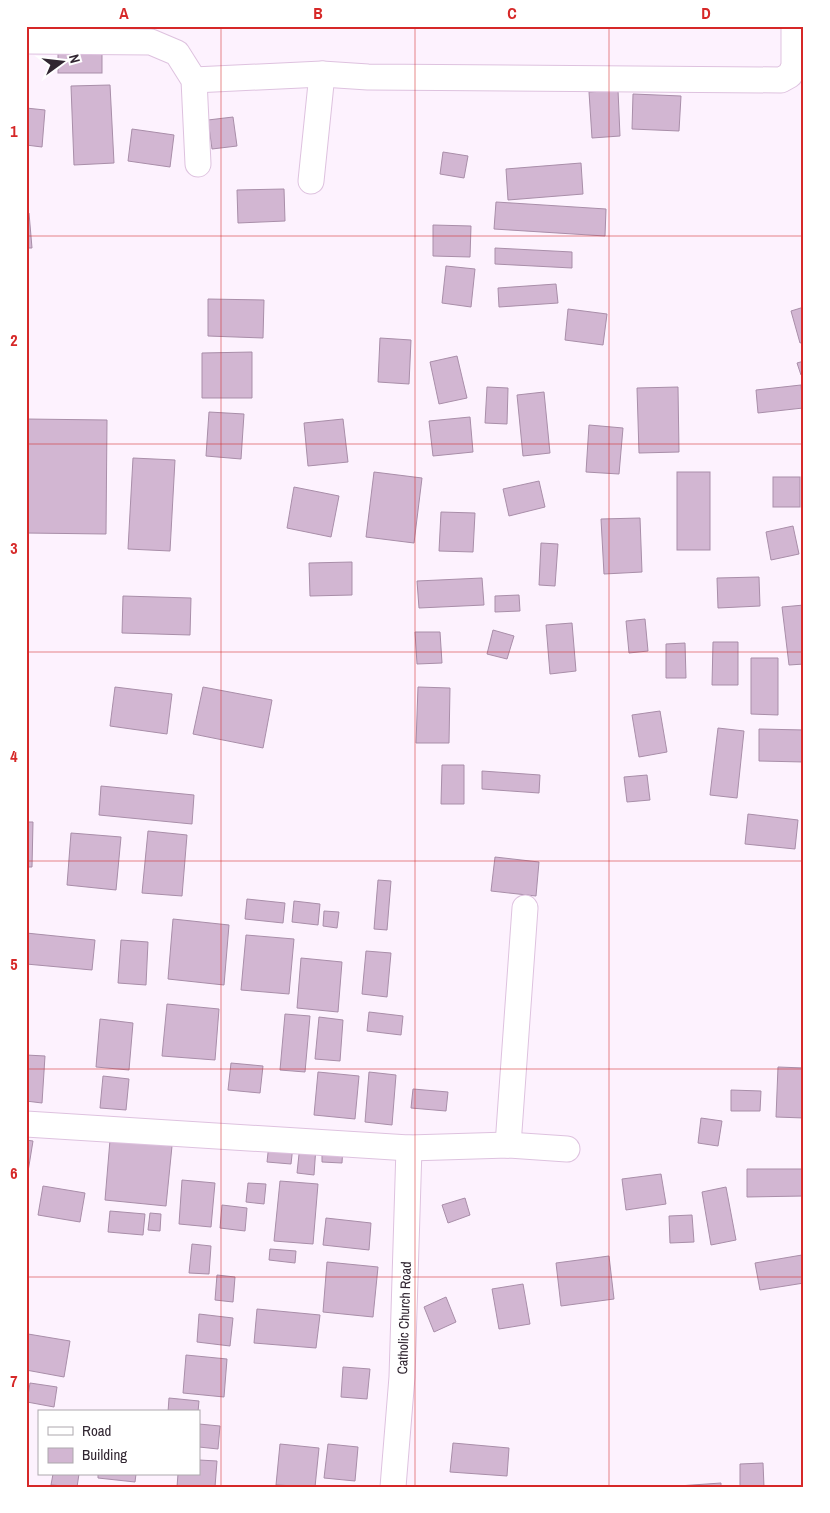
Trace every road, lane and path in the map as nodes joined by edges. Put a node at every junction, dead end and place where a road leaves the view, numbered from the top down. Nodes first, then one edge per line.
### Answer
1 (794, 26) edge
2 (26, 41) edge
3 (799, 54) edge
4 (322, 74) junction
5 (194, 80) junction
6 (198, 164) dead end
7 (311, 181) dead end
8 (525, 908) dead end
9 (26, 1124) edge
10 (508, 1145) junction
11 (410, 1148) junction
12 (567, 1149) dead end
13 (393, 1487) edge

1 - 3 street
2 - 5 street
3 - 4 street
4 - 5 street
4 - 7 street
5 - 6 street
8 - 10 street
9 - 11 street
10 - 11 street
10 - 12 street
11 - 13 street, Catholic Church Road

